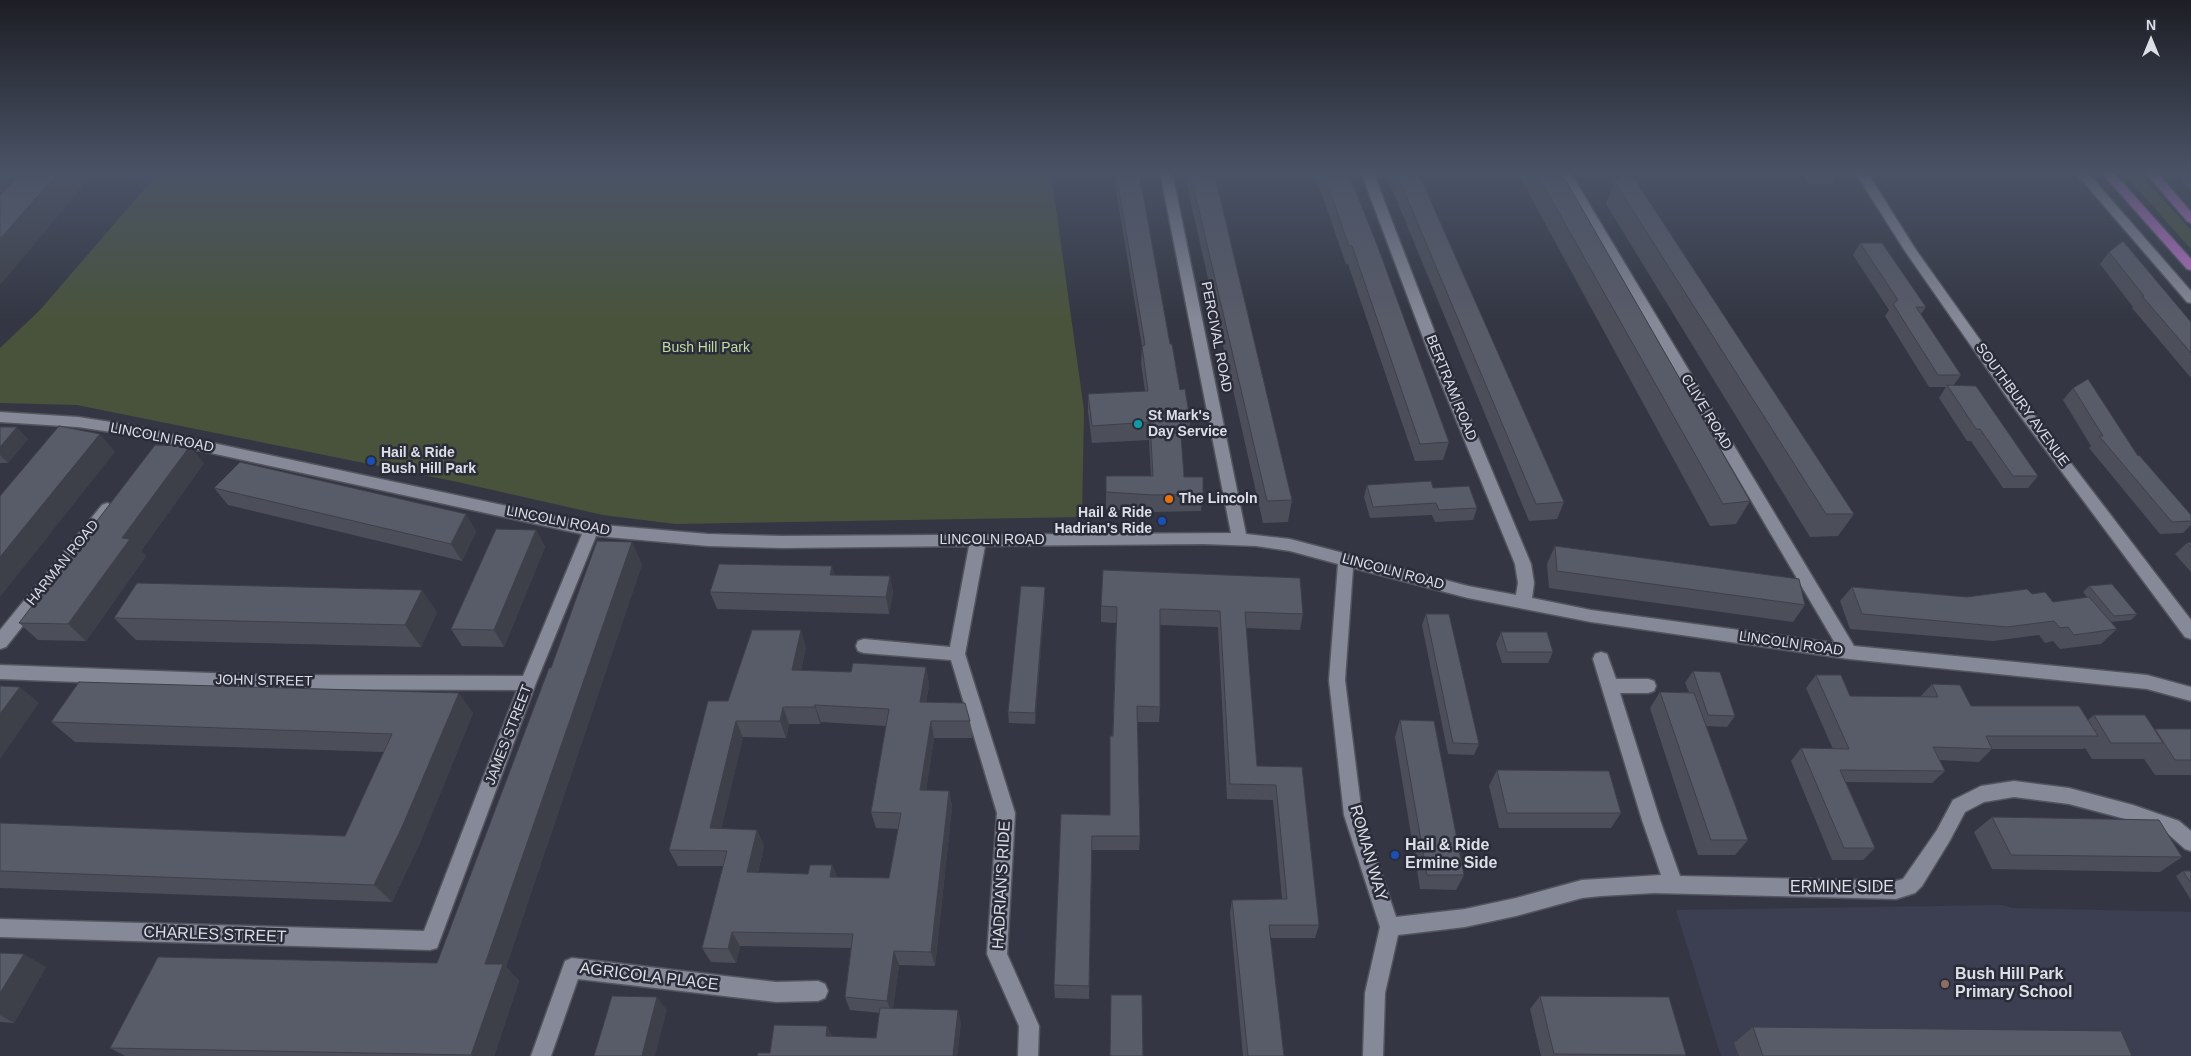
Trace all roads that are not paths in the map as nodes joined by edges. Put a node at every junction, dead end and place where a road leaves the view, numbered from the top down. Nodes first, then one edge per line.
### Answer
1 (1176, 221) edge
2 (1386, 221) edge
3 (1593, 221) edge
4 (1892, 221) edge
5 (2124, 221) edge
6 (2151, 221) edge
7 (2191, 266) edge
8 (2191, 299) edge
9 (0, 417) edge
10 (163, 438) junction
11 (151, 453) edge
12 (115, 498) edge
13 (591, 530) junction
14 (1239, 538) junction
15 (978, 541) junction
16 (1346, 559) junction
17 (1523, 604) junction
18 (2191, 632) edge
19 (0, 642) edge
20 (864, 646) dead end
21 (1849, 652) junction
22 (957, 654) junction
23 (1600, 659) dead end
24 (0, 672) edge
25 (528, 683) junction
26 (1609, 686) junction
27 (1648, 686) dead end
28 (2191, 694) edge
29 (2191, 842) edge
30 (1674, 885) junction
31 (1390, 927) junction
32 (0, 928) edge
33 (430, 942) joint
34 (818, 992) dead end
35 (542, 1056) edge
36 (1028, 1056) edge
37 (1373, 1056) edge

1 - 14 street, PERCIVAL ROAD
2 - 17 street, BERTRAM ROAD
3 - 21 street, CLIVE ROAD
4 - 18 street, SOUTHBURY AVENUE
5 - 8 street
6 - 7 highway
9 - 10 street, LINCOLN ROAD
10 - 11 street
10 - 13 street, LINCOLN ROAD
12 - 19 street, HARMAN ROAD
13 - 15 street, LINCOLN ROAD
13 - 25 street, JAMES STREET
14 - 15 street, LINCOLN ROAD
14 - 16 street, LINCOLN ROAD
15 - 22 street, HADRIAN'S RIDE
16 - 17 street, LINCOLN ROAD
16 - 31 street, ROMAN WAY
17 - 21 street, LINCOLN ROAD
20 - 22 street
21 - 28 street, LINCOLN ROAD
22 - 36 street, HADRIAN'S RIDE
23 - 26 street
24 - 25 street, JOHN STREET
25 - 33 street, JAMES STREET
26 - 27 street
26 - 30 street
29 - 30 street, ERMINE SIDE
30 - 31 street, ERMINE SIDE
31 - 37 street
32 - 33 street, CHARLES STREET
34 - 35 street, AGRICOLA PLACE

